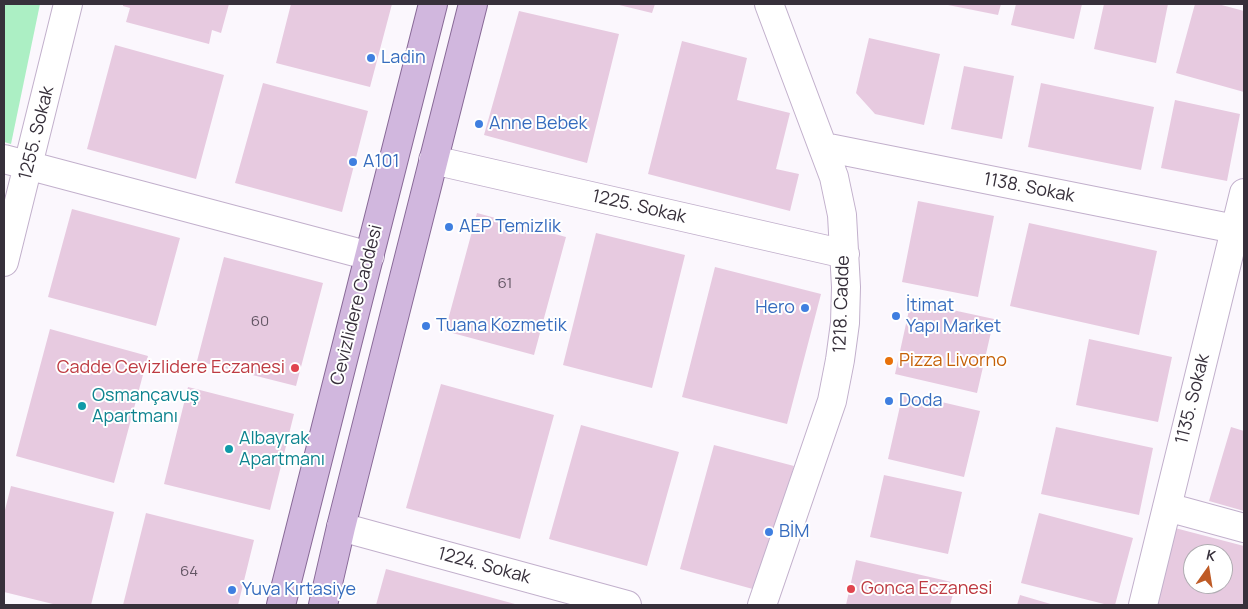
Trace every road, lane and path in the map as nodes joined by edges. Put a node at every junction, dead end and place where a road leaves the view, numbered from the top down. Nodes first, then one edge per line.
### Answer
1 (68, 4) edge
2 (433, 4) edge
3 (473, 4) edge
4 (769, 4) edge
5 (824, 147) junction
6 (433, 160) junction
7 (16, 162) edge
8 (1244, 192) edge
9 (1235, 229) junction
10 (845, 254) junction
11 (370, 256) junction
12 (4, 262) edge
13 (1166, 507) junction
14 (341, 527) junction
15 (1244, 528) edge
16 (280, 605) edge
17 (323, 605) edge
18 (627, 605) edge
19 (762, 605) edge
20 (1143, 605) edge

1 - 7 street, 1255. Sokak
2 - 11 main road, Cevizlidere Caddesi
3 - 6 main road
4 - 5 street, 1218. Cadde
5 - 9 street, 1138. Sokak
5 - 10 street, 1218. Cadde
6 - 10 street, 1225. Sokak
6 - 14 main road
7 - 11 street
7 - 12 street, 1255. Sokak
8 - 9 street, 1135. Sokak
9 - 13 street, 1135. Sokak
10 - 19 street, 1218. Cadde
11 - 16 main road, Cevizlidere Caddesi
13 - 15 street
13 - 20 street, 1135. Sokak
14 - 17 main road
14 - 18 street, 1224. Sokak

